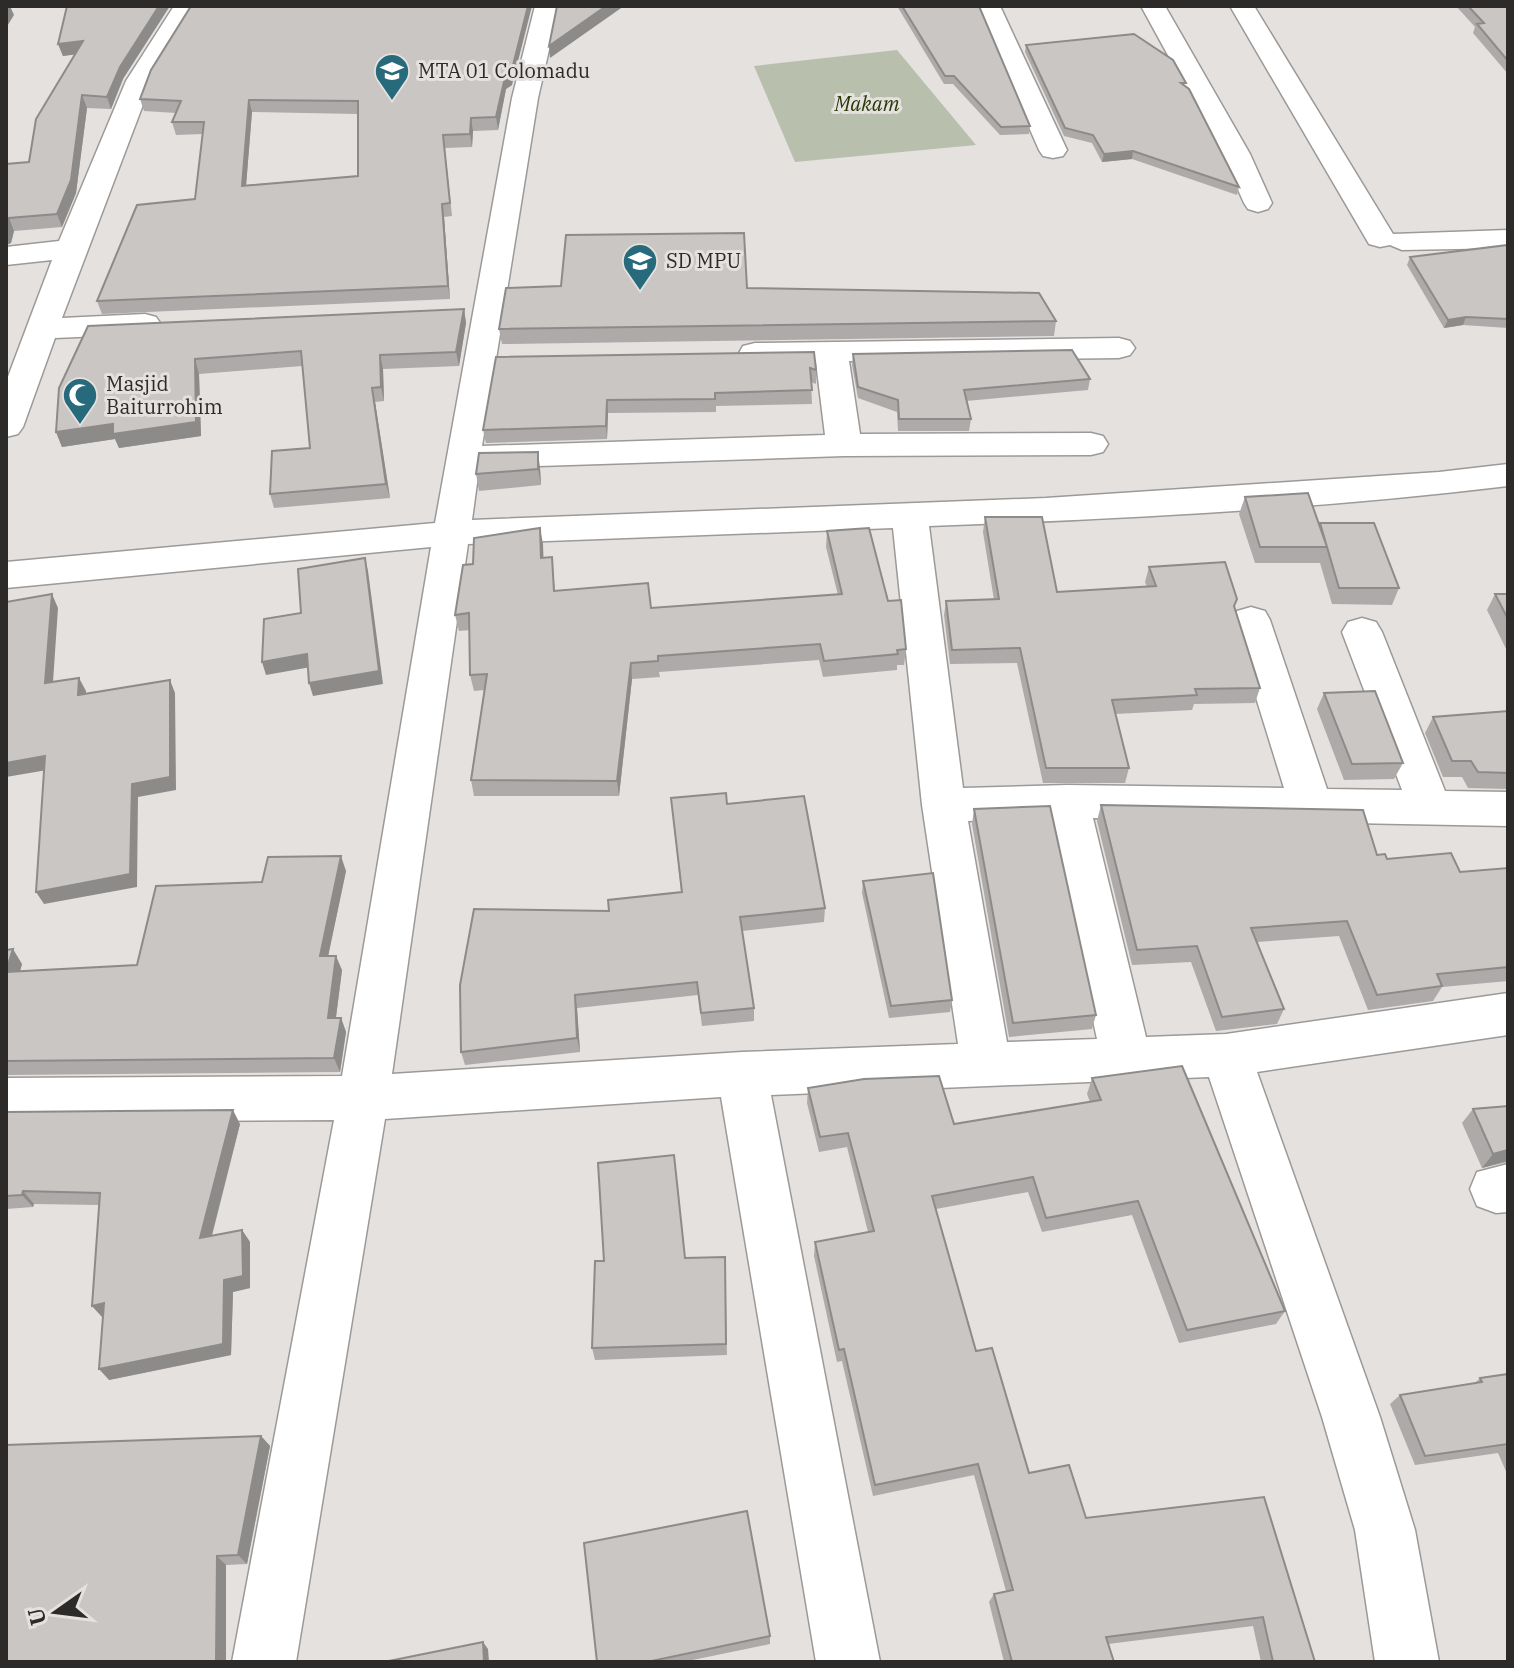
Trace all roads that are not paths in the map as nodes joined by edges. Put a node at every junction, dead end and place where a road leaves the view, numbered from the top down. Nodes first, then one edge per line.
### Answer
1 (186, 6) edge
2 (547, 6) edge
3 (988, 6) edge
4 (1153, 6) edge
5 (1242, 6) edge
6 (1053, 150) dead end
7 (1258, 203) dead end
8 (1508, 239) edge
9 (71, 249) junction
10 (6, 256) edge
11 (179, 323) edge
12 (40, 329) junction
13 (1119, 348) dead end
14 (831, 352) junction
15 (719, 353) edge
16 (6, 427) edge
17 (1091, 444) dead end
18 (844, 445) junction
19 (463, 457) junction
20 (1508, 475) edge
21 (910, 517) junction
22 (453, 533) junction
23 (6, 575) edge
24 (1251, 620) dead end
25 (1362, 632) dead end
26 (1067, 801) junction
27 (944, 805) junction
28 (1311, 806) junction
29 (1430, 807) junction
30 (1508, 809) edge
31 (1508, 1014) edge
32 (1226, 1055) junction
33 (1126, 1058) junction
34 (986, 1065) junction
35 (742, 1074) junction
36 (363, 1098) junction
37 (6, 1100) edge
38 (264, 1662) edge
39 (848, 1662) edge
40 (1407, 1662) edge

1 - 9 street
2 - 19 street
3 - 6 street
4 - 7 street
5 - 8 street
9 - 10 street
9 - 12 street
11 - 12 street
12 - 16 street
13 - 14 street
14 - 15 street
14 - 18 street
17 - 18 street
18 - 19 street
19 - 22 street
20 - 21 street
21 - 22 street
21 - 27 street
22 - 23 street
22 - 36 street
24 - 28 street
25 - 29 street
26 - 27 street
26 - 28 street
26 - 33 street
27 - 34 street
28 - 29 street
29 - 30 street
31 - 32 street
32 - 33 street
32 - 40 street
33 - 34 street
34 - 35 street
35 - 36 street
35 - 39 street
36 - 37 street
36 - 38 street

